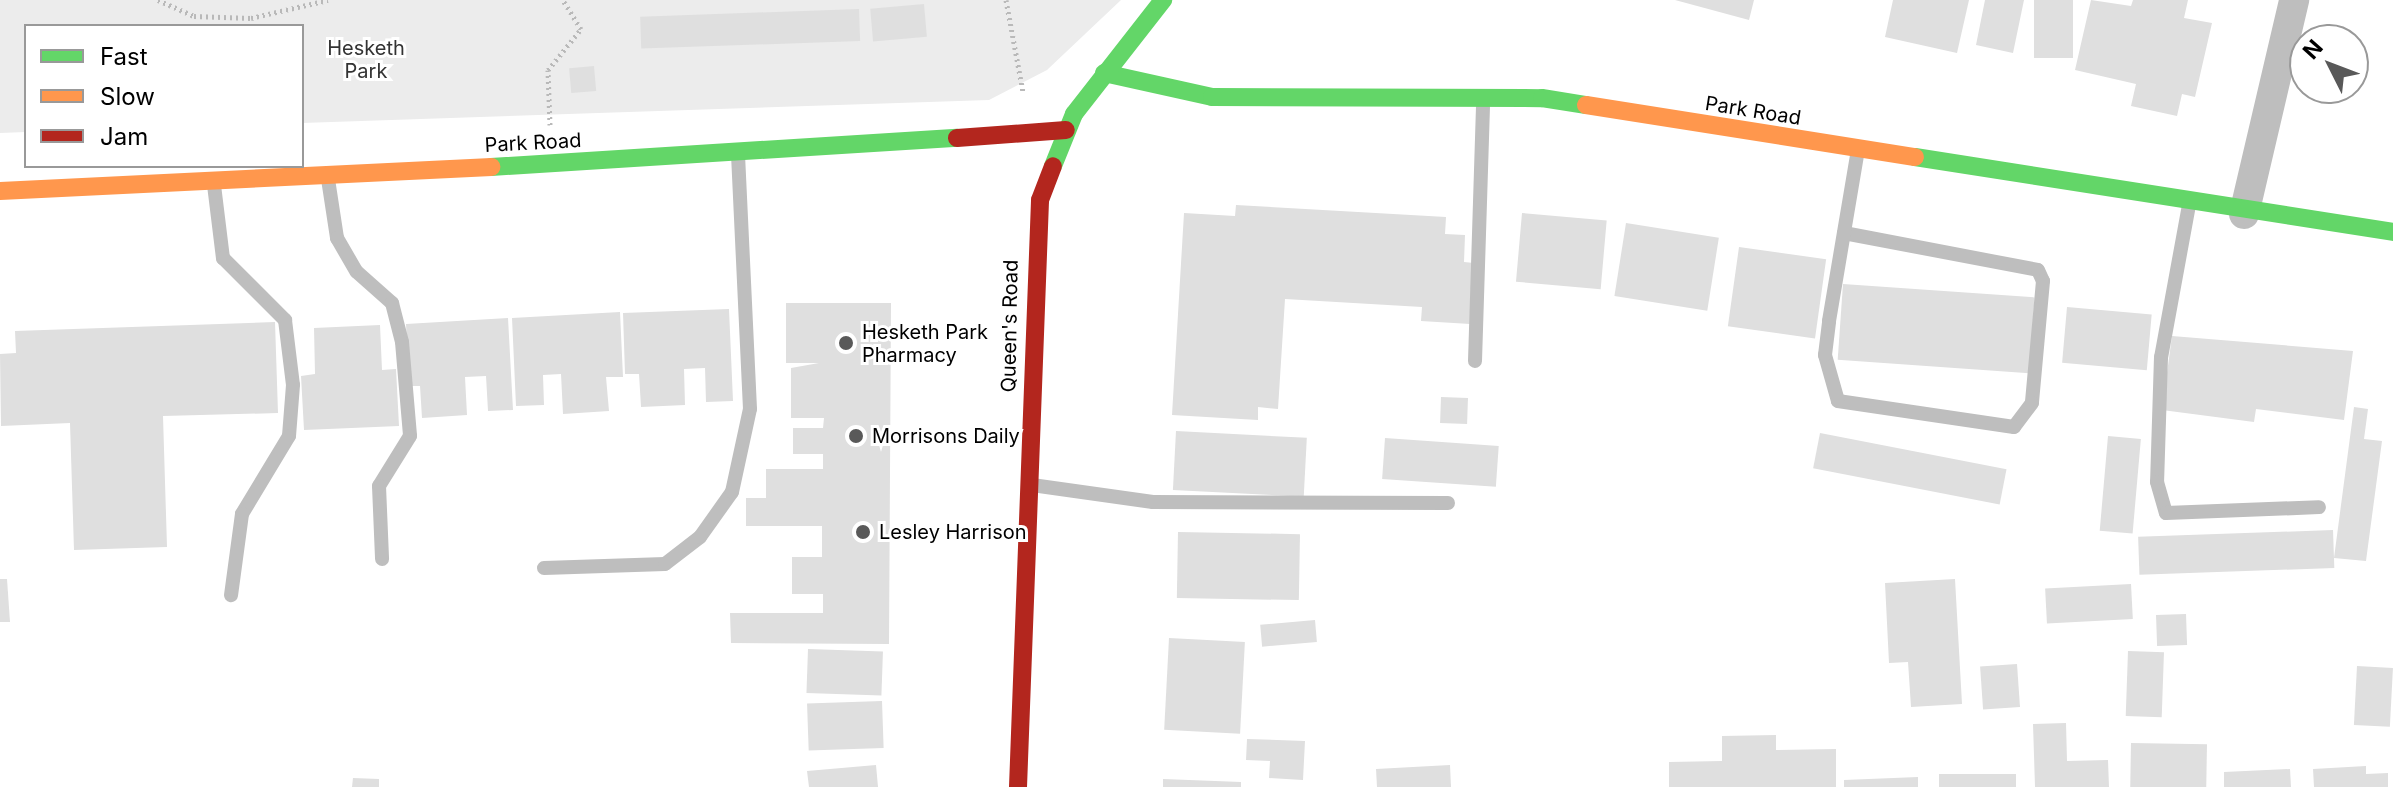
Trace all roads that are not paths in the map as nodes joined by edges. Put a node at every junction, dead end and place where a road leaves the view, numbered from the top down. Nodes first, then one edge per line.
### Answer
1 (1163, 0) edge
2 (2294, 0) edge
3 (1104, 73) junction
4 (1484, 98) junction
5 (1066, 130) junction
6 (1858, 150) junction
7 (737, 155) junction
8 (328, 174) junction
9 (214, 180) junction
10 (0, 191) edge
11 (2189, 204) junction
12 (2244, 214) junction
13 (2393, 232) edge
14 (1844, 233) junction
15 (1475, 361) dead end
16 (1028, 485) junction
17 (1448, 503) dead end
18 (2319, 507) dead end
19 (382, 559) dead end
20 (544, 568) dead end
21 (231, 595) dead end
22 (1018, 787) edge

1 - 3 street, Queen's Road
2 - 12 street
3 - 4 street, Park Road
3 - 5 street, Queen's Road
4 - 6 street, Park Road
4 - 15 lane
5 - 7 street, Park Road
5 - 16 street, Queen's Road
6 - 11 street, Park Road
6 - 14 lane
7 - 8 street, Park Road
7 - 20 lane
8 - 9 street, Park Road
8 - 19 lane
9 - 10 street, Park Road
9 - 21 lane
11 - 12 street, Park Road
11 - 18 lane
12 - 13 street, Park Road
14 - 14 lane
16 - 17 lane
16 - 22 street, Queen's Road

